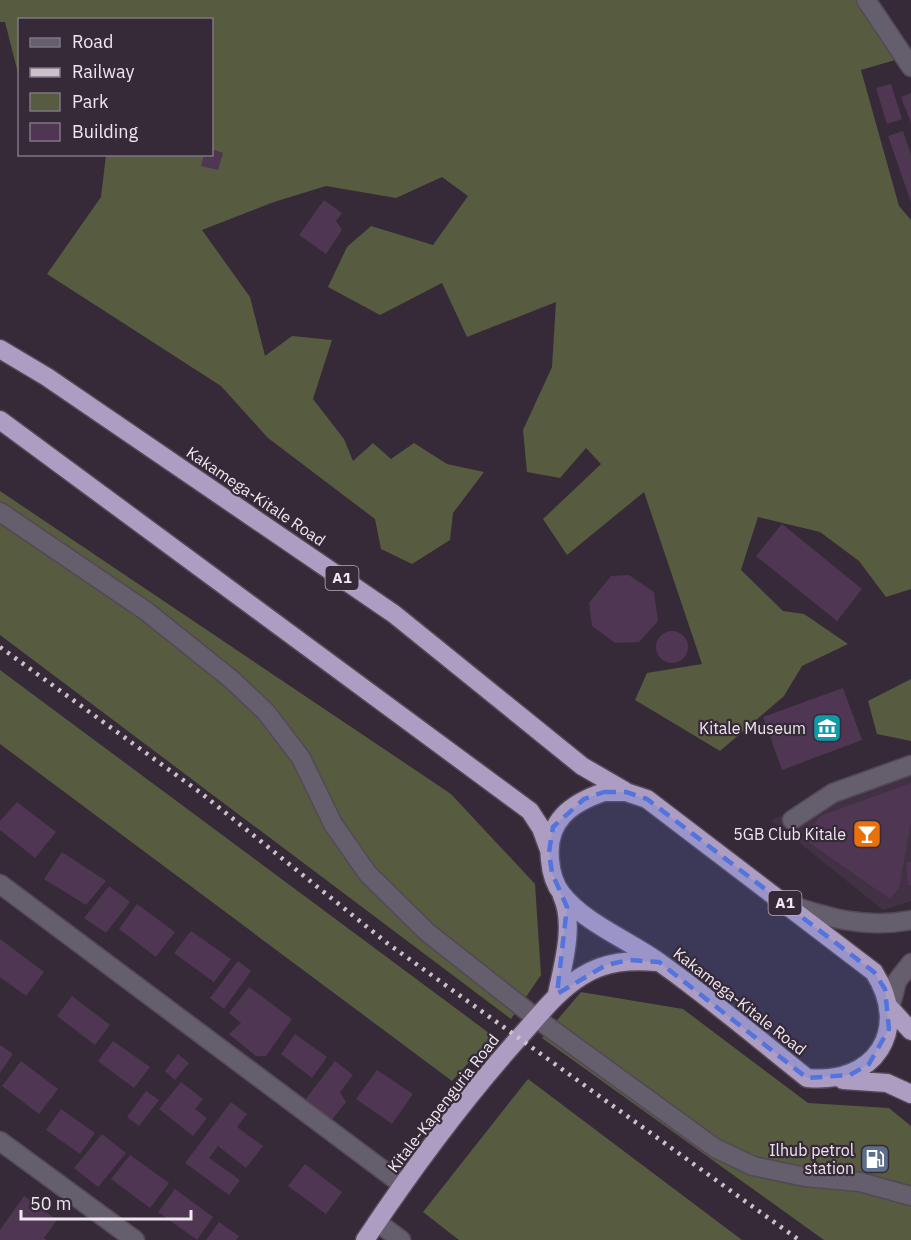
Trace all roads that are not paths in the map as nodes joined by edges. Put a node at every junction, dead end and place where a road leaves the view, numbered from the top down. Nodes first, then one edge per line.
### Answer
1 (866, 0) edge
2 (911, 66) edge
3 (0, 349) edge
4 (0, 420) edge
5 (0, 512) edge
6 (911, 765) edge
7 (626, 792) junction
8 (792, 820) dead end
9 (549, 852) junction
10 (0, 884) edge
11 (561, 893) junction
12 (785, 903) junction
13 (911, 920) edge
14 (659, 962) junction
15 (911, 963) edge
16 (557, 994) junction
17 (890, 1008) junction
18 (536, 1018) junction
19 (911, 1031) edge
20 (829, 1080) junction
21 (911, 1094) edge
22 (0, 1141) edge
23 (403, 1185) junction
24 (911, 1196) edge
25 (376, 1222) junction
26 (135, 1240) edge
27 (364, 1240) edge
28 (401, 1240) edge

1 - 2 street
3 - 7 highway, Kakamega-Kitale Road / A1
4 - 9 highway, Kakamega-Kitale Road / A1
5 - 18 street
6 - 8 street
7 - 9 highway, Kakamega-Kitale Road / A1
7 - 12 highway, Kakamega-Kitale Road / A1
9 - 11 highway, Kakamega-Kitale Road / A1
10 - 23 street
11 - 14 highway, Kakamega-Kitale Road / A1
11 - 16 highway, A1
12 - 13 street
12 - 17 highway, Kakamega-Kitale Road / A1
14 - 16 highway, Kitale-Kapenguria Road
14 - 20 highway, Kakamega-Kitale Road / A1
15 - 17 street
16 - 18 highway, Kitale-Kapenguria Road
17 - 19 highway
17 - 20 highway, Kakamega-Kitale Road / A1
18 - 23 highway, Kitale-Kapenguria Road
18 - 24 street
20 - 21 highway
22 - 26 street
23 - 25 highway, Kitale-Kapenguria Road
25 - 27 highway, Kitale-Kapenguria Road
25 - 28 street

